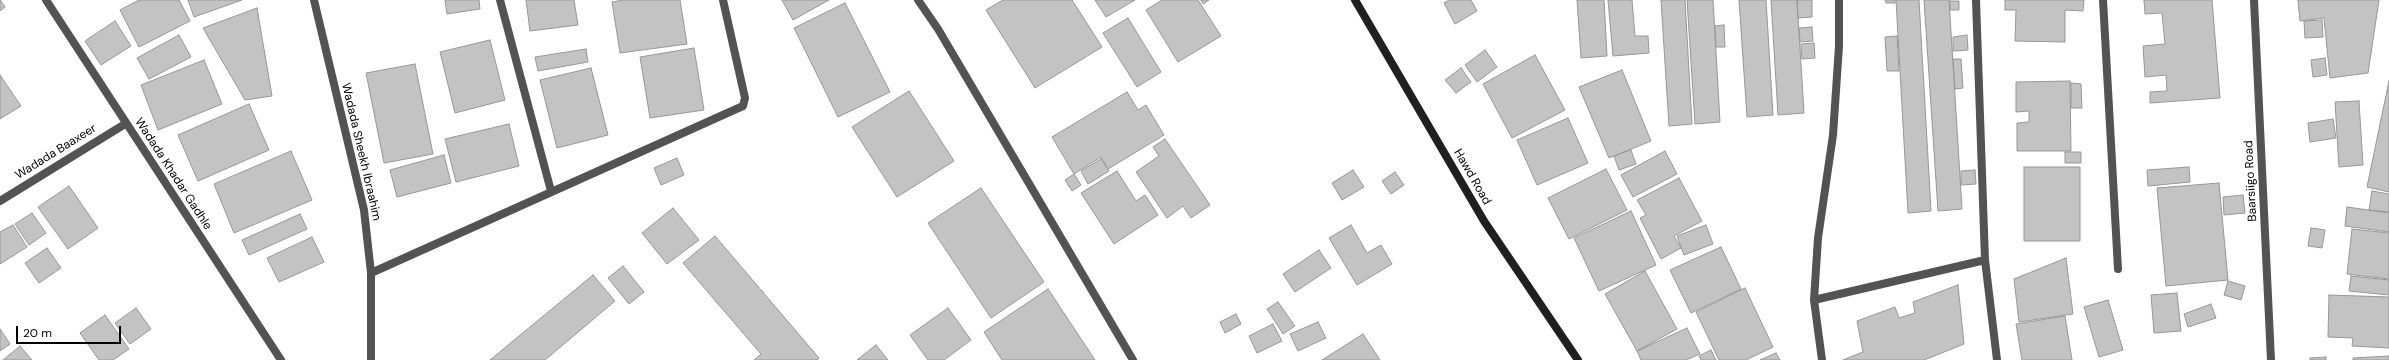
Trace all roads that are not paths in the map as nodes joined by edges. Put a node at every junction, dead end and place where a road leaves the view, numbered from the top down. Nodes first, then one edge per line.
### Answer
1 (46, 0) edge
2 (314, 0) edge
3 (500, 0) edge
4 (723, 0) edge
5 (918, 0) edge
6 (1355, 0) edge
7 (1839, 0) edge
8 (1976, 0) edge
9 (2103, 0) edge
10 (2254, 0) edge
11 (125, 124) junction
12 (551, 191) junction
13 (0, 201) edge
14 (1985, 260) junction
15 (2118, 269) dead end
16 (371, 273) junction
17 (1814, 300) junction
18 (281, 360) edge
19 (371, 360) edge
20 (1133, 360) edge
21 (1578, 360) edge
22 (1822, 360) edge
23 (1997, 360) edge
24 (2271, 360) edge

1 - 11 street, Wadada Khadar Gadhle
2 - 16 street, Wadada Sheekh Ibraahim
3 - 12 street
4 - 12 street
5 - 20 street
6 - 21 main road, Hawd Road
7 - 17 street
8 - 14 street
9 - 15 street
10 - 24 street, Baarsiigo Road
11 - 13 street, Wadada Baaxeer
11 - 18 street, Wadada Khadar Gadhle
12 - 16 street
14 - 17 street
14 - 23 street
16 - 19 street, Wadada Sheekh Ibraahim
17 - 22 street

